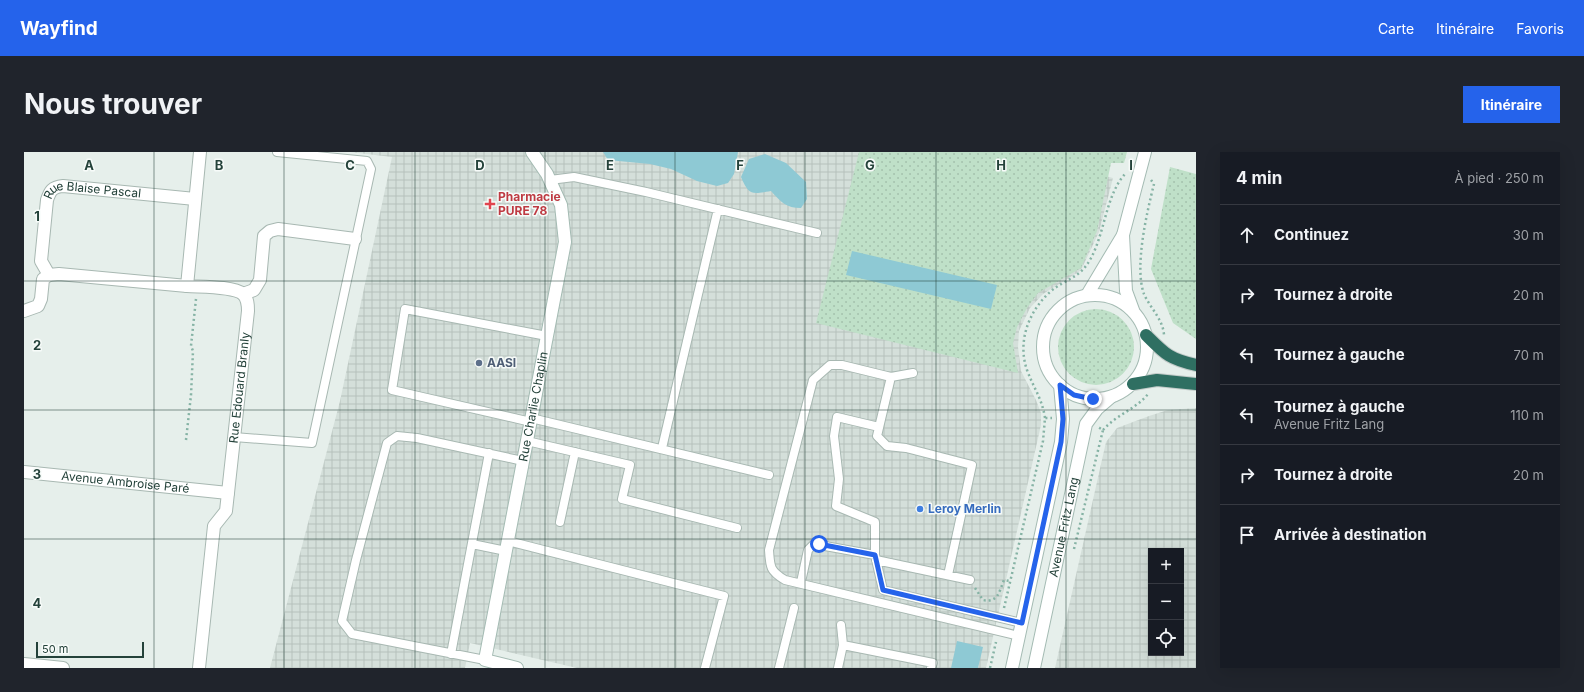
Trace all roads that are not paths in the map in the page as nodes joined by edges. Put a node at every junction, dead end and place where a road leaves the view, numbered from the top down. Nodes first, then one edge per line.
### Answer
1 (200, 152) edge
2 (277, 152) edge
3 (532, 152) edge
4 (1144, 152) edge
5 (312, 154) edge
6 (550, 180) junction
7 (195, 200) junction
8 (718, 209) junction
9 (817, 233) dead end
10 (1123, 235) junction
11 (356, 239) junction
12 (49, 275) junction
13 (187, 286) junction
14 (243, 294) junction
15 (1087, 295) junction
16 (1133, 310) junction
17 (24, 311) edge
18 (1146, 335) junction
19 (547, 336) junction
20 (1196, 365) edge
21 (913, 373) dead end
22 (890, 377) junction
23 (1133, 384) junction
24 (1196, 384) edge
25 (1060, 385) junction
26 (1112, 396) junction
27 (531, 420) junction
28 (880, 427) junction
29 (234, 437) junction
30 (527, 441) junction
31 (662, 448) junction
32 (575, 452) junction
33 (489, 453) junction
34 (523, 461) junction
35 (24, 472) edge
36 (769, 475) dead end
37 (228, 493) junction
38 (560, 522) dead end
39 (737, 528) dead end
40 (472, 544) junction
41 (507, 546) junction
42 (875, 558) junction
43 (948, 574) junction
44 (970, 580) road end
45 (801, 582) junction
46 (794, 608) dead end
47 (1022, 623) junction
48 (841, 625) dead end
49 (1019, 636) junction
50 (843, 644) junction
51 (451, 654) junction
52 (24, 664) edge
53 (484, 664) edge
54 (40, 667) edge
55 (63, 668) edge
56 (199, 668) edge
57 (517, 668) edge
58 (705, 668) edge
59 (779, 668) edge
60 (838, 668) edge
61 (931, 668) edge
62 (1012, 668) edge
63 (1034, 668) edge

1 - 7 street
2 - 5 lane
3 - 6 street, Rue Charlie Chaplin
4 - 10 street
5 - 11 lane
6 - 8 lane
6 - 19 street, Rue Charlie Chaplin
7 - 12 street, Rue Blaise Pascal
7 - 13 street
8 - 9 lane
8 - 31 lane
10 - 15 street
10 - 16 street
11 - 14 street
11 - 29 lane
12 - 13 street
12 - 17 street
13 - 14 street
14 - 29 street, Rue Edouard Branly
15 - 16 street
15 - 25 street
16 - 18 street
18 - 20 highway
18 - 23 street
19 - 27 street, Rue Charlie Chaplin
19 - 27 lane
21 - 22 lane
22 - 28 lane
22 - 45 lane
23 - 24 highway
23 - 26 street
25 - 26 street
25 - 47 street, Avenue Fritz Lang
26 - 63 street, Avenue Fritz Lang
27 - 30 street, Rue Charlie Chaplin
27 - 31 lane
28 - 42 lane
28 - 43 lane
29 - 37 street, Rue Edouard Branly
30 - 32 lane
30 - 34 street, Rue Charlie Chaplin
31 - 36 lane
32 - 38 lane
32 - 39 lane
33 - 34 lane
33 - 40 lane
33 - 51 lane
34 - 41 street, Rue Charlie Chaplin
35 - 37 street, Avenue Ambroise Paré
37 - 56 street, Rue Edouard Branly
40 - 41 lane
40 - 51 lane
41 - 53 street, Rue Charlie Chaplin
41 - 58 lane
42 - 43 lane
42 - 45 lane
42 - 47 lane
43 - 44 lane
45 - 49 lane
46 - 59 lane
47 - 49 street, Avenue Fritz Lang
48 - 50 lane
49 - 62 street, Avenue Fritz Lang
50 - 60 lane
50 - 61 lane
51 - 53 lane
52 - 54 street
53 - 57 street
54 - 55 street

